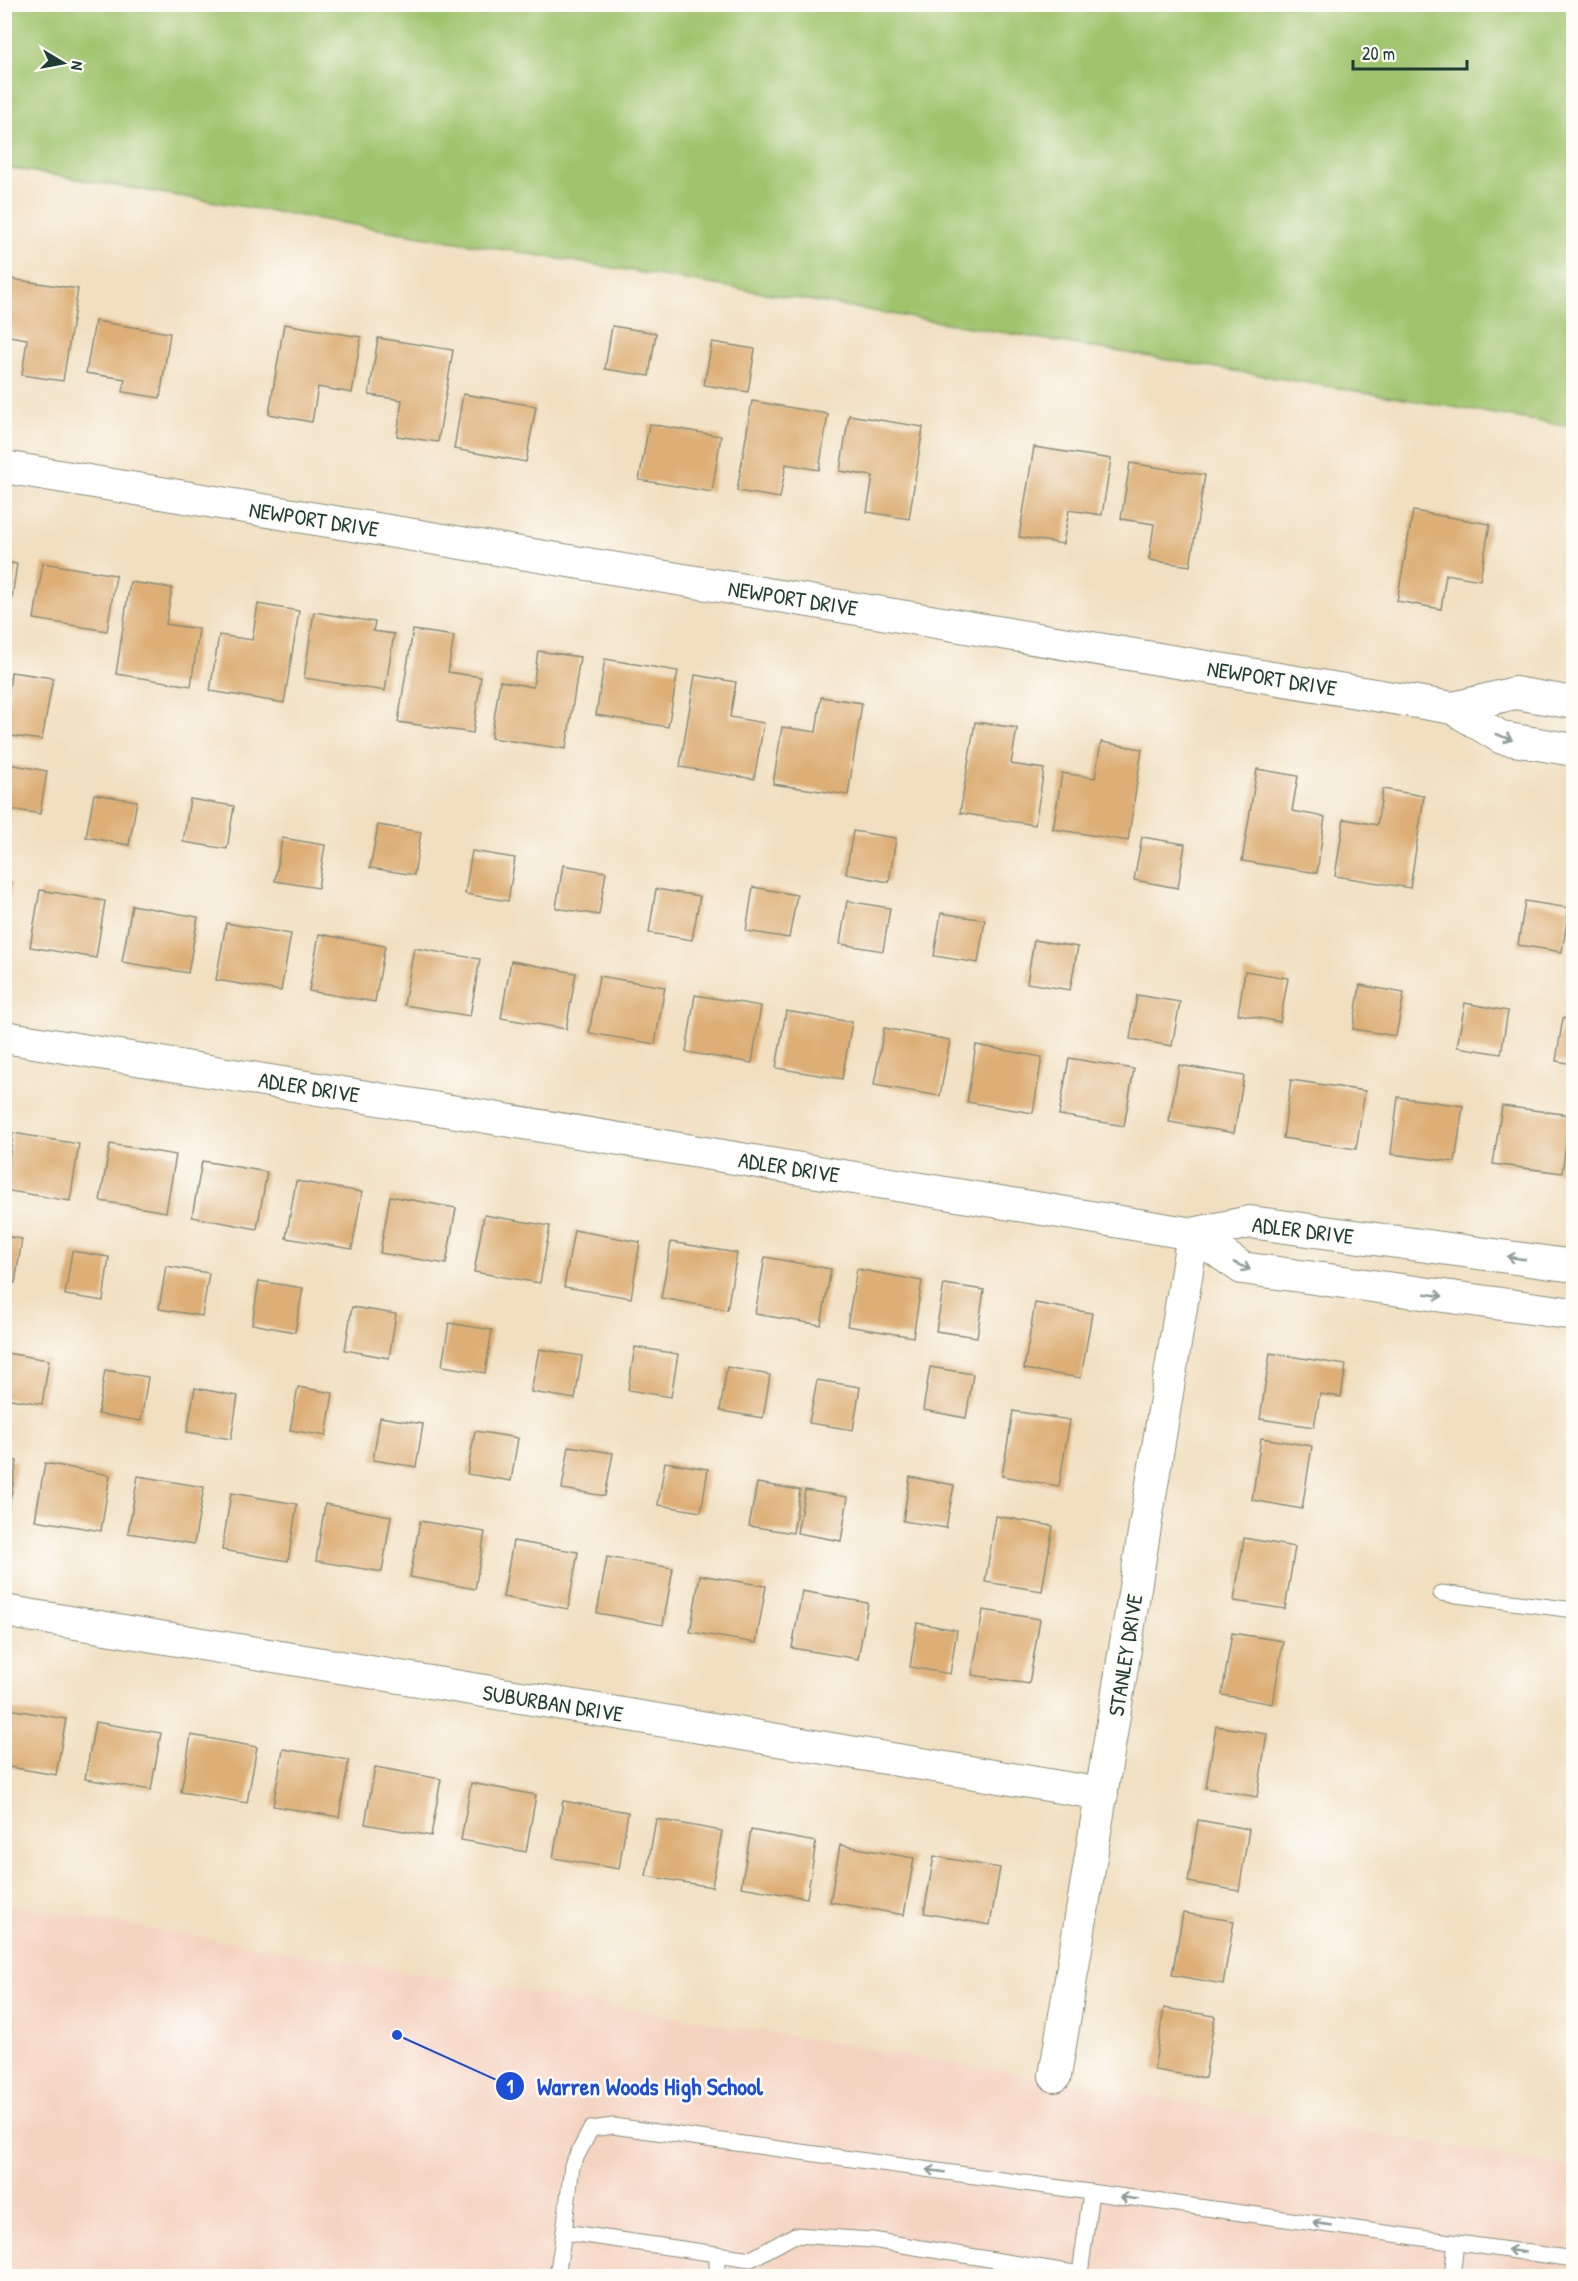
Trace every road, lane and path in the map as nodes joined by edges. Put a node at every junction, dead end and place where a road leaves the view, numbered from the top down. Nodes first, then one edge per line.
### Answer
1 (4, 467) edge
2 (1574, 703) edge
3 (1453, 708) junction
4 (1574, 750) edge
5 (4, 1037) edge
6 (1193, 1234) junction
7 (1574, 1266) edge
8 (1574, 1314) edge
9 (1441, 1593) dead end
10 (4, 1611) edge
11 (1574, 1611) edge
12 (1102, 1794) junction
13 (1055, 2076) dead end
14 (1091, 2192) junction
15 (564, 2232) junction
16 (1456, 2243) junction
17 (717, 2254) junction
18 (1574, 2259) edge
19 (1081, 2275) edge
20 (557, 2277) edge
21 (717, 2277) edge
22 (1452, 2277) edge

1 - 3 street, NEWPORT DRIVE
2 - 3 street
3 -> 4 street, NEWPORT DRIVE
5 - 6 street, ADLER DRIVE
7 -> 6 street, ADLER DRIVE
6 -> 8 street
6 - 12 street, STANLEY DRIVE
9 - 11 lane
10 - 12 street, SUBURBAN DRIVE
12 - 13 street, STANLEY DRIVE
14 -> 15 lane
16 -> 14 lane
14 - 19 lane
15 - 17 lane
15 - 20 lane
18 -> 16 lane
16 - 22 lane
17 - 19 lane
17 - 21 lane

